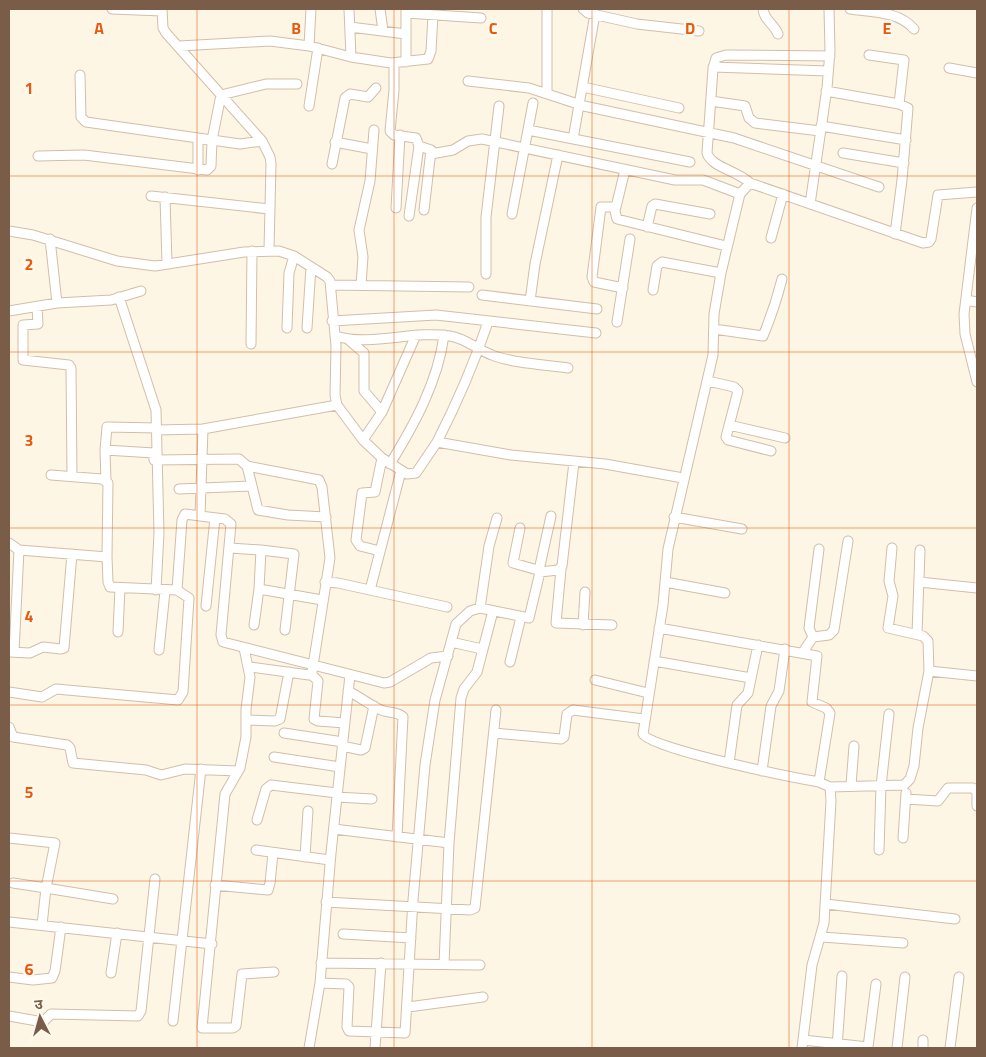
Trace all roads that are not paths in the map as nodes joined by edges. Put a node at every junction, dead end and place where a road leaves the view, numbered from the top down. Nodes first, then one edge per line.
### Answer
1 (112, 9) edge
2 (311, 9) edge
3 (349, 9) edge
4 (380, 9) edge
5 (547, 9) edge
6 (583, 9) edge
7 (763, 9) edge
8 (829, 9) edge
9 (850, 9) edge
10 (162, 10) edge
11 (406, 11) edge
12 (433, 14) junction
13 (595, 14) junction
14 (481, 18) dead end
15 (350, 27) junction
16 (914, 29) dead end
17 (383, 31) junction
18 (699, 31) dead end
19 (406, 34) junction
20 (778, 34) dead end
21 (179, 46) junction
22 (314, 47) junction
23 (868, 55) dead end
24 (830, 56) junction
25 (351, 57) junction
26 (406, 62) junction
27 (394, 63) junction
28 (713, 67) junction
29 (949, 68) dead end
30 (828, 71) junction
31 (977, 73) edge
32 (80, 75) dead end
33 (468, 80) dead end
34 (297, 84) dead end
35 (583, 87) junction
36 (376, 88) dead end
37 (826, 91) junction
38 (547, 93) junction
39 (221, 94) junction
40 (711, 101) junction
41 (533, 103) dead end
42 (899, 104) junction
43 (581, 105) junction
44 (309, 106) dead end
45 (499, 106) dead end
46 (679, 108) dead end
47 (820, 129) junction
48 (374, 130) dead end
49 (528, 130) junction
50 (709, 133) junction
51 (400, 136) junction
52 (198, 138) junction
53 (212, 140) junction
54 (573, 140) junction
55 (906, 140) junction
56 (262, 141) junction
57 (335, 142) junction
58 (493, 142) junction
59 (419, 146) junction
60 (372, 149) junction
61 (525, 149) junction
62 (431, 154) junction
63 (842, 154) dead end
64 (558, 155) junction
65 (38, 156) dead end
66 (690, 162) dead end
67 (904, 163) junction
68 (332, 164) dead end
69 (815, 166) junction
70 (198, 170) junction
71 (625, 170) junction
72 (750, 183) junction
73 (880, 187) dead end
74 (977, 192) edge
75 (740, 194) junction
76 (783, 194) junction
77 (151, 196) dead end
78 (165, 197) junction
79 (810, 204) junction
80 (616, 207) junction
81 (396, 208) dead end
82 (977, 208) edge
83 (269, 209) junction
84 (424, 210) dead end
85 (512, 214) dead end
86 (710, 214) dead end
87 (409, 216) dead end
88 (647, 227) junction
89 (9, 231) edge
90 (895, 234) junction
91 (772, 238) dead end
92 (50, 239) junction
93 (630, 239) dead end
94 (975, 240) edge
95 (726, 246) junction
96 (269, 250) junction
97 (252, 251) junction
98 (294, 256) junction
99 (167, 264) junction
100 (311, 267) junction
101 (721, 273) junction
102 (973, 273) edge
103 (486, 274) dead end
104 (782, 279) dead end
105 (331, 284) junction
106 (361, 285) junction
107 (469, 287) dead end
108 (623, 288) junction
109 (653, 290) dead end
110 (141, 291) dead end
111 (482, 295) dead end
112 (119, 297) junction
113 (966, 300) junction
114 (530, 301) junction
115 (977, 302) edge
116 (57, 303) junction
117 (37, 307) junction
118 (597, 309) dead end
119 (9, 311) edge
120 (332, 321) junction
121 (488, 322) junction
122 (617, 322) dead end
123 (288, 328) dead end
124 (307, 328) dead end
125 (714, 329) junction
126 (596, 333) dead end
127 (416, 335) junction
128 (444, 335) junction
129 (335, 336) junction
130 (349, 340) junction
131 (251, 344) dead end
132 (481, 349) junction
133 (568, 368) dead end
134 (708, 381) junction
135 (977, 382) edge
136 (337, 405) junction
137 (382, 412) junction
138 (729, 425) junction
139 (157, 429) junction
140 (203, 429) junction
141 (785, 438) dead end
142 (363, 440) junction
143 (437, 442) junction
144 (105, 450) junction
145 (771, 451) dead end
146 (201, 459) junction
147 (158, 461) junction
148 (386, 461) junction
149 (574, 462) junction
150 (247, 466) junction
151 (401, 471) junction
152 (50, 475) dead end
153 (72, 476) junction
154 (683, 478) junction
155 (106, 480) junction
156 (251, 486) junction
157 (200, 488) junction
158 (179, 489) dead end
159 (200, 516) junction
160 (551, 516) dead end
161 (326, 517) junction
162 (674, 517) junction
163 (215, 518) junction
164 (498, 518) dead end
165 (520, 528) dead end
166 (742, 530) dead end
167 (848, 540) dead end
168 (9, 543) edge
169 (230, 548) junction
170 (892, 548) dead end
171 (819, 549) dead end
172 (19, 550) junction
173 (261, 550) junction
174 (920, 550) dead end
175 (380, 551) junction
176 (72, 554) junction
177 (107, 557) junction
178 (561, 569) junction
179 (540, 571) junction
180 (325, 582) junction
181 (665, 582) junction
182 (919, 582) junction
183 (120, 588) junction
184 (977, 588) edge
185 (259, 589) junction
186 (160, 590) junction
187 (177, 590) junction
188 (370, 590) junction
189 (585, 592) dead end
190 (725, 593) dead end
191 (290, 595) junction
192 (322, 600) junction
193 (206, 606) dead end
194 (447, 607) dead end
195 (480, 608) junction
196 (492, 611) junction
197 (521, 617) junction
198 (254, 625) dead end
199 (583, 625) junction
200 (612, 625) dead end
201 (659, 628) junction
202 (285, 630) dead end
203 (118, 632) dead end
204 (917, 634) junction
205 (813, 637) junction
206 (451, 642) junction
207 (758, 645) junction
208 (244, 648) junction
209 (482, 649) junction
210 (785, 649) junction
211 (159, 650) dead end
212 (11, 652) edge
213 (803, 652) junction
214 (448, 656) junction
215 (654, 661) junction
216 (510, 662) dead end
217 (250, 668) junction
218 (312, 670) junction
219 (929, 671) junction
220 (289, 672) junction
221 (350, 675) junction
222 (977, 676) edge
223 (751, 678) junction
224 (595, 680) dead end
225 (348, 691) junction
226 (9, 692) edge
227 (648, 693) junction
228 (374, 706) junction
229 (496, 710) dead end
230 (889, 714) dead end
231 (644, 719) junction
232 (246, 720) junction
233 (345, 723) junction
234 (9, 727) edge
235 (284, 733) dead end
236 (494, 733) junction
237 (342, 744) junction
238 (854, 746) dead end
239 (274, 757) dead end
240 (729, 763) junction
241 (340, 767) junction
242 (201, 769) junction
243 (238, 771) junction
244 (762, 771) junction
245 (819, 782) junction
246 (851, 785) junction
247 (881, 786) junction
248 (904, 786) junction
249 (830, 787) junction
250 (337, 795) junction
251 (372, 799) dead end
252 (906, 799) junction
253 (977, 806) edge
254 (308, 811) dead end
255 (258, 820) dead end
256 (334, 829) junction
257 (397, 837) junction
258 (9, 838) edge
259 (903, 838) dead end
260 (418, 840) junction
261 (449, 843) junction
262 (256, 850) dead end
263 (879, 850) dead end
264 (273, 853) junction
265 (305, 857) junction
266 (330, 860) junction
267 (155, 879) dead end
268 (13, 883) dead end
269 (215, 885) junction
270 (46, 888) junction
271 (112, 899) dead end
272 (326, 902) junction
273 (826, 904) junction
274 (413, 908) junction
275 (446, 909) junction
276 (955, 919) dead end
277 (9, 922) edge
278 (42, 925) junction
279 (61, 926) junction
280 (117, 933) junction
281 (343, 934) dead end
282 (149, 936) junction
283 (822, 937) junction
284 (411, 938) junction
285 (180, 940) junction
286 (903, 943) dead end
287 (212, 944) junction
288 (381, 963) junction
289 (321, 964) junction
290 (410, 964) junction
291 (444, 964) junction
292 (480, 965) dead end
293 (274, 972) dead end
294 (111, 974) dead end
295 (842, 976) dead end
296 (959, 976) dead end
297 (9, 977) edge
298 (905, 977) dead end
299 (320, 983) junction
300 (876, 984) dead end
301 (482, 996) dead end
302 (408, 1007) junction
303 (9, 1016) edge
304 (172, 1021) dead end
305 (374, 1033) junction
306 (802, 1044) edge
307 (837, 1046) edge
308 (310, 1048) edge
309 (375, 1048) edge
310 (872, 1048) edge
311 (897, 1048) edge
312 (950, 1048) edge

1 - 10 street
2 - 22 street
3 - 15 street
4 - 17 street
5 - 38 street
6 - 13 street
7 - 20 street
8 - 24 street
9 - 16 street
10 - 21 street
11 - 12 street
11 - 19 street
12 - 14 street
12 - 26 street
13 - 18 street
13 - 35 street
15 - 17 street
15 - 25 street
17 - 19 street
19 - 26 street
21 - 22 street
21 - 39 street
22 - 25 street
22 - 44 street
23 - 42 street
24 - 28 street
24 - 30 street
25 - 27 street
26 - 27 street
27 - 51 street
28 - 30 street
28 - 40 street
29 - 31 street
30 - 37 street
32 - 52 street
33 - 38 street
34 - 39 street
35 - 43 street
35 - 46 street
36 - 57 street
37 - 42 street
37 - 47 street
38 - 43 street
39 - 53 street
39 - 56 street
40 - 47 street
40 - 50 street
41 - 49 street
42 - 55 street
43 - 50 street
43 - 54 street
45 - 58 street
47 - 55 street
47 - 69 street
48 - 60 street
49 - 54 street
49 - 61 street
50 - 69 street
50 - 72 street
51 - 59 street
51 - 81 street
52 - 53 street
52 - 70 street
53 - 56 street
53 - 70 street
54 - 66 street
55 - 67 street
56 - 83 street
57 - 60 street
57 - 68 street
58 - 61 street
58 - 62 street
58 - 103 street
59 - 62 street
59 - 87 street
60 - 106 street
61 - 64 street
61 - 85 street
62 - 84 street
63 - 67 street
64 - 71 street
64 - 114 street
65 - 70 street
67 - 90 street
69 - 73 street
69 - 79 street
71 - 75 street
71 - 80 street
72 - 75 street
72 - 76 street
74 - 90 street
75 - 95 street
76 - 79 street
76 - 91 street
77 - 78 street
78 - 83 street
78 - 99 street
79 - 90 street
80 - 88 street
80 - 108 street
82 - 94 street
83 - 96 street
86 - 88 street
88 - 95 street
89 - 92 street
92 - 99 street
92 - 116 street
93 - 108 street
94 - 102 street
95 - 101 street
96 - 97 street
96 - 98 street
97 - 99 street
97 - 131 street
98 - 100 street
98 - 123 street
100 - 105 street
100 - 124 street
101 - 109 street
101 - 125 street
102 - 113 street
104 - 125 street
105 - 106 street
105 - 120 street
106 - 107 street
108 - 122 street
110 - 112 street
111 - 114 street
112 - 116 street
112 - 139 street
113 - 115 street
113 - 135 street
114 - 118 street
116 - 117 street
117 - 119 street
117 - 153 street
120 - 121 street
120 - 129 street
121 - 126 street
121 - 132 street
125 - 134 street
127 - 128 street
127 - 130 street
127 - 137 street
128 - 132 street
128 - 148 street
129 - 130 street
129 - 136 street
130 - 137 street
132 - 133 street
132 - 143 street
134 - 138 street
134 - 154 street
136 - 140 street
136 - 142 street
137 - 142 street
138 - 141 street
138 - 145 street
139 - 140 street
139 - 144 street
139 - 147 street
140 - 146 street
142 - 148 street
143 - 149 street
143 - 151 street
144 - 147 street
144 - 155 street
146 - 147 street
146 - 150 street
146 - 157 street
147 - 186 street
148 - 151 street
148 - 175 street
149 - 154 street
149 - 178 street
150 - 156 street
150 - 161 street
151 - 175 street
152 - 153 street
153 - 155 street
154 - 162 street
155 - 177 street
156 - 157 street
156 - 161 street
157 - 158 street
157 - 159 street
159 - 163 street
159 - 187 street
160 - 179 street
161 - 180 street
162 - 166 street
162 - 181 street
163 - 169 street
163 - 193 street
164 - 195 street
165 - 179 street
167 - 205 street
168 - 172 street
169 - 173 street
169 - 208 street
170 - 204 street
171 - 205 street
172 - 176 street
172 - 212 street
173 - 185 street
173 - 191 street
174 - 182 street
175 - 188 street
176 - 177 street
176 - 212 street
177 - 183 street
178 - 179 street
178 - 199 street
179 - 197 street
180 - 188 street
180 - 192 street
181 - 190 street
181 - 201 street
182 - 184 street
182 - 204 street
183 - 186 street
183 - 203 street
185 - 191 street
185 - 198 street
186 - 187 street
186 - 211 street
187 - 226 street
188 - 194 street
189 - 199 street
191 - 192 street
191 - 202 street
192 - 218 street
195 - 196 street
195 - 206 street
196 - 197 street
196 - 209 street
197 - 216 street
199 - 200 street
201 - 207 street
201 - 215 street
204 - 219 street
205 - 213 street
206 - 209 street
206 - 214 street
207 - 210 street
207 - 223 street
208 - 217 street
208 - 218 street
209 - 261 street
210 - 213 street
210 - 244 street
213 - 245 street
214 - 221 street
214 - 260 street
215 - 223 street
215 - 227 street
217 - 220 street
217 - 232 street
218 - 220 street
218 - 221 street
218 - 233 street
219 - 222 street
219 - 248 street
220 - 232 street
221 - 225 street
223 - 240 street
224 - 227 street
225 - 228 street
225 - 233 street
227 - 231 street
228 - 237 street
228 - 257 street
229 - 236 street
230 - 247 street
231 - 236 street
231 - 240 street
232 - 243 street
233 - 237 street
234 - 242 street
235 - 237 street
236 - 275 street
237 - 241 street
238 - 246 street
239 - 241 street
240 - 244 street
241 - 250 street
242 - 243 street
242 - 285 street
243 - 269 street
244 - 245 street
245 - 249 street
246 - 247 street
246 - 249 street
247 - 248 street
247 - 263 street
248 - 252 street
249 - 273 street
250 - 251 street
250 - 255 street
250 - 256 street
252 - 253 street
252 - 259 street
254 - 265 street
256 - 257 street
256 - 266 street
257 - 260 street
258 - 270 street
260 - 261 street
260 - 274 street
261 - 275 street
262 - 264 street
264 - 265 street
264 - 269 street
265 - 266 street
266 - 272 street
267 - 282 street
268 - 270 street
269 - 287 street
270 - 271 street
270 - 278 street
272 - 274 street
272 - 289 street
273 - 276 street
273 - 283 street
274 - 275 street
274 - 284 street
275 - 291 street
277 - 278 street
278 - 279 street
279 - 280 street
279 - 297 street
280 - 282 street
280 - 294 street
281 - 284 street
282 - 285 street
282 - 303 street
283 - 286 street
283 - 306 street
284 - 290 street
285 - 287 street
285 - 304 street
287 - 293 street
288 - 289 street
288 - 290 street
288 - 305 street
289 - 299 street
290 - 291 street
290 - 302 street
291 - 292 street
295 - 307 street
296 - 312 street
298 - 311 street
299 - 305 street
299 - 308 street
300 - 310 street
301 - 302 street
302 - 305 street
305 - 309 street
306 - 307 street
307 - 310 street

